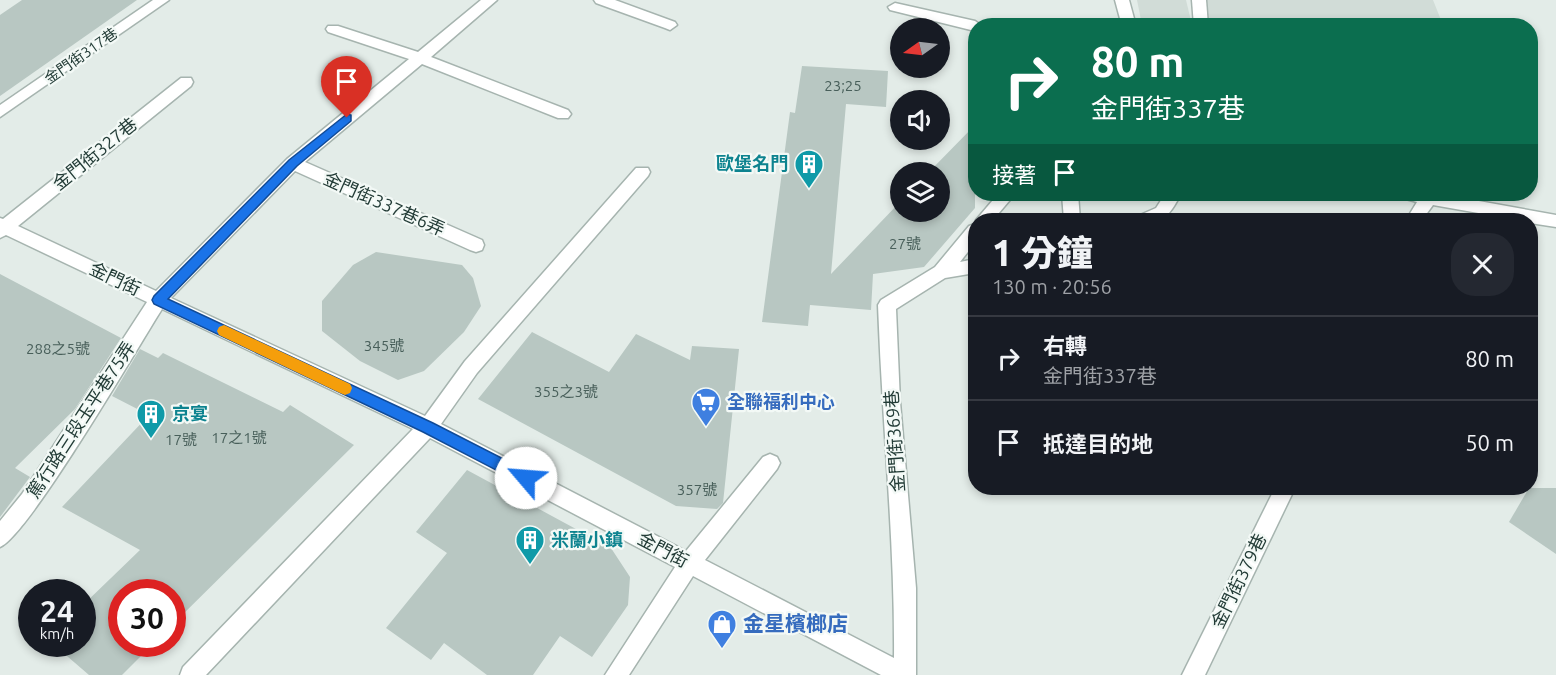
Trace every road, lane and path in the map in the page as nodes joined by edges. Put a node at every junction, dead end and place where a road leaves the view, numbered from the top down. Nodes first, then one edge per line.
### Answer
1 (162, 0) edge
2 (490, 0) edge
3 (601, 0) edge
4 (1122, 0) edge
5 (1200, 0) edge
6 (895, 8) dead end
7 (1127, 18) edge
8 (1201, 18) edge
9 (968, 24) edge
10 (670, 25) dead end
11 (333, 29) dead end
12 (420, 58) junction
13 (186, 82) dead end
14 (0, 112) edge
15 (563, 114) dead end
16 (293, 163) junction
17 (642, 172) dead end
18 (1001, 201) edge
19 (1459, 201) edge
20 (990, 213) edge
21 (1520, 213) edge
22 (1538, 216) edge
23 (1556, 220) edge
24 (2, 228) edge
25 (968, 239) edge
26 (476, 245) dead end
27 (968, 267) edge
28 (941, 272) junction
29 (159, 300) junction
30 (428, 427) junction
31 (770, 463) dead end
32 (1282, 495) edge
33 (0, 537) edge
34 (689, 564) junction
35 (191, 675) edge
36 (616, 675) edge
37 (905, 675) edge
38 (1193, 675) edge

1 - 14 street, 金門街317巷
2 - 12 street, 篤行路三段玉平巷75弄
3 - 10 street
4 - 7 street
5 - 8 street
6 - 9 street
11 - 12 street
12 - 15 street
12 - 16 street, 篤行路三段玉平巷75弄
13 - 24 street, 金門街327巷
16 - 26 street, 金門街337巷6弄
16 - 29 street, 篤行路三段玉平巷75弄
17 - 30 street
18 - 20 street
19 - 21 street
22 - 23 street
24 - 29 street, 金門街
25 - 28 street
27 - 28 street, 金門街369巷
28 - 37 street, 金門街369巷
29 - 30 street, 金門街
29 - 33 street, 篤行路三段玉平巷75弄
30 - 34 street, 金門街
30 - 35 street
31 - 34 street
32 - 38 street, 金門街379巷
34 - 36 street
34 - 37 street, 金門街

